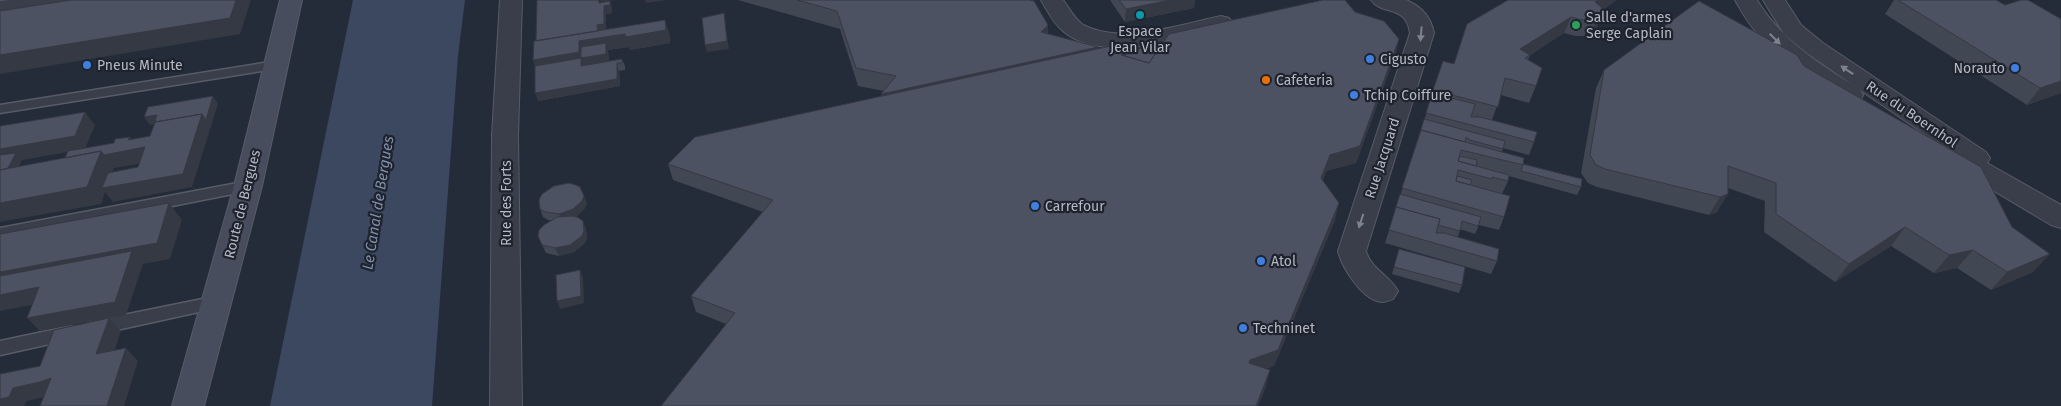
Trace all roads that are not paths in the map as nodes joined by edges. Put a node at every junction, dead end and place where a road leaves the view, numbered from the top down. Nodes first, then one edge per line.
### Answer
1 (60, 0) edge
2 (291, 0) edge
3 (511, 0) edge
4 (1052, 0) edge
5 (1746, 0) edge
6 (1774, 0) edge
7 (1386, 1) edge
8 (0, 8) edge
9 (1242, 18) edge
10 (276, 65) junction
11 (0, 110) edge
12 (248, 186) junction
13 (2061, 216) edge
14 (0, 234) edge
15 (1383, 291) dead end
16 (217, 302) junction
17 (0, 348) edge
18 (188, 406) edge
19 (506, 406) edge

1 - 8 street
2 - 10 main road, Route de Bergues
3 - 19 street, Rue des Forts
4 - 9 street
5 -> 13 street, Rue du Boernhol
13 -> 6 street, Rue du Boernhol
7 -> 15 street, Rue Jacquard
10 - 11 lane
10 - 12 main road, Route de Bergues
12 - 14 lane
12 - 16 main road, Route de Bergues
16 - 17 lane
16 - 18 main road, Route de Bergues

